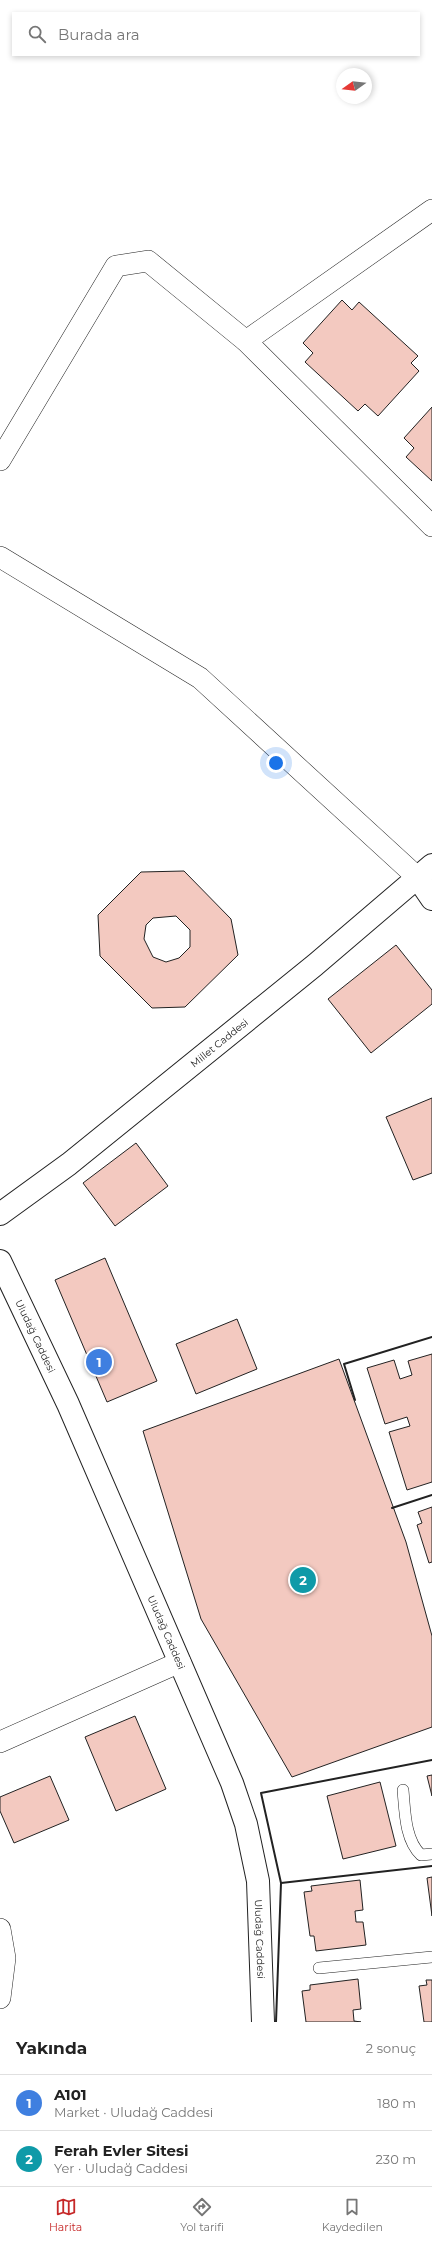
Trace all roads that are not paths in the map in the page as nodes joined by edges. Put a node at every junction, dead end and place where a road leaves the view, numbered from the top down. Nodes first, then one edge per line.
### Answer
1 (432, 210) edge
2 (246, 341) junction
3 (0, 460) edge
4 (432, 526) edge
5 (0, 557) edge
6 (424, 871) edge
7 (432, 899) edge
8 (0, 1214) edge
9 (0, 1261) edge
10 (180, 1662) junction
11 (0, 1742) edge
12 (403, 1790) dead end
13 (432, 1854) edge
14 (0, 1929) edge
15 (432, 1957) edge
16 (318, 1968) dead end
17 (0, 1998) edge
18 (263, 2022) edge

1 - 2 street
2 - 3 street
2 - 4 street
5 - 6 street
6 - 7 street
6 - 8 street, Millet Caddesi
9 - 10 street, Uludağ Caddesi
10 - 11 street
10 - 18 street, Uludağ Caddesi
12 - 13 lane
14 - 17 street
15 - 16 lane

